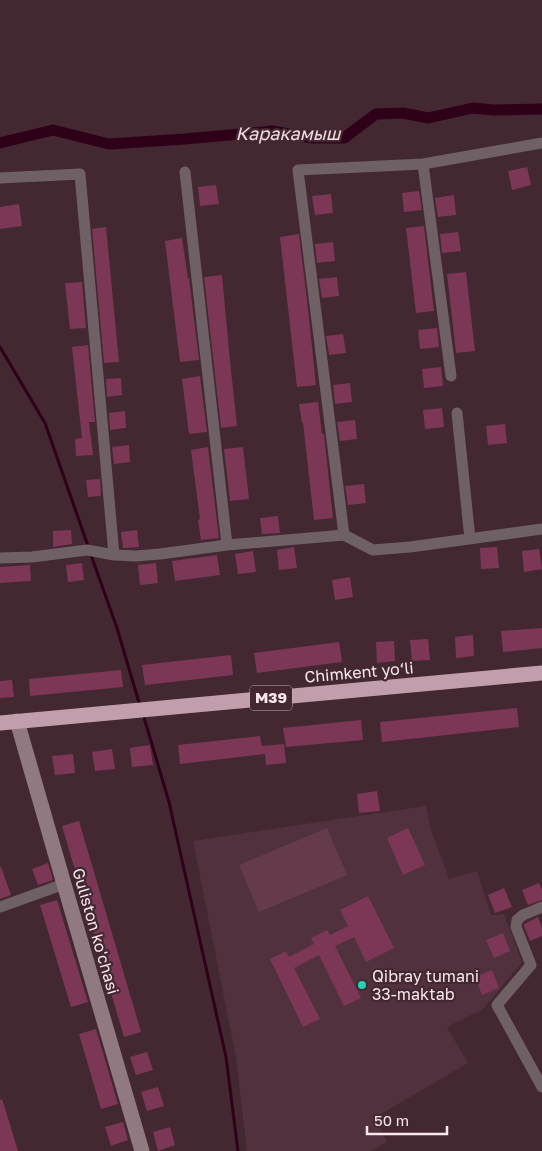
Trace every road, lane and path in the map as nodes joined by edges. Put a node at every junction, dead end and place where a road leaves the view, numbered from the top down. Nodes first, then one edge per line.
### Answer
1 (542, 143) edge
2 (423, 164) junction
3 (185, 172) dead end
4 (0, 178) edge
5 (451, 376) dead end
6 (457, 413) dead end
7 (542, 529) edge
8 (344, 535) junction
9 (470, 539) junction
10 (227, 545) junction
11 (114, 556) junction
12 (0, 558) edge
13 (542, 673) edge
14 (17, 721) junction
15 (0, 723) edge
16 (64, 884) junction
17 (0, 907) edge
18 (542, 907) edge
19 (542, 1088) edge
20 (142, 1151) edge

1 - 2 street
2 - 5 street
2 - 8 street
3 - 10 street
4 - 11 street
6 - 9 street
7 - 9 street
8 - 9 street
8 - 10 street
10 - 11 street
11 - 12 street
13 - 14 highway, Chimkent yo‘li / M39
14 - 15 highway, Chimkent yo‘li / M39
14 - 16 main road, Guliston ko'chasi
16 - 17 street
16 - 20 main road, Guliston ko'chasi
18 - 19 street

